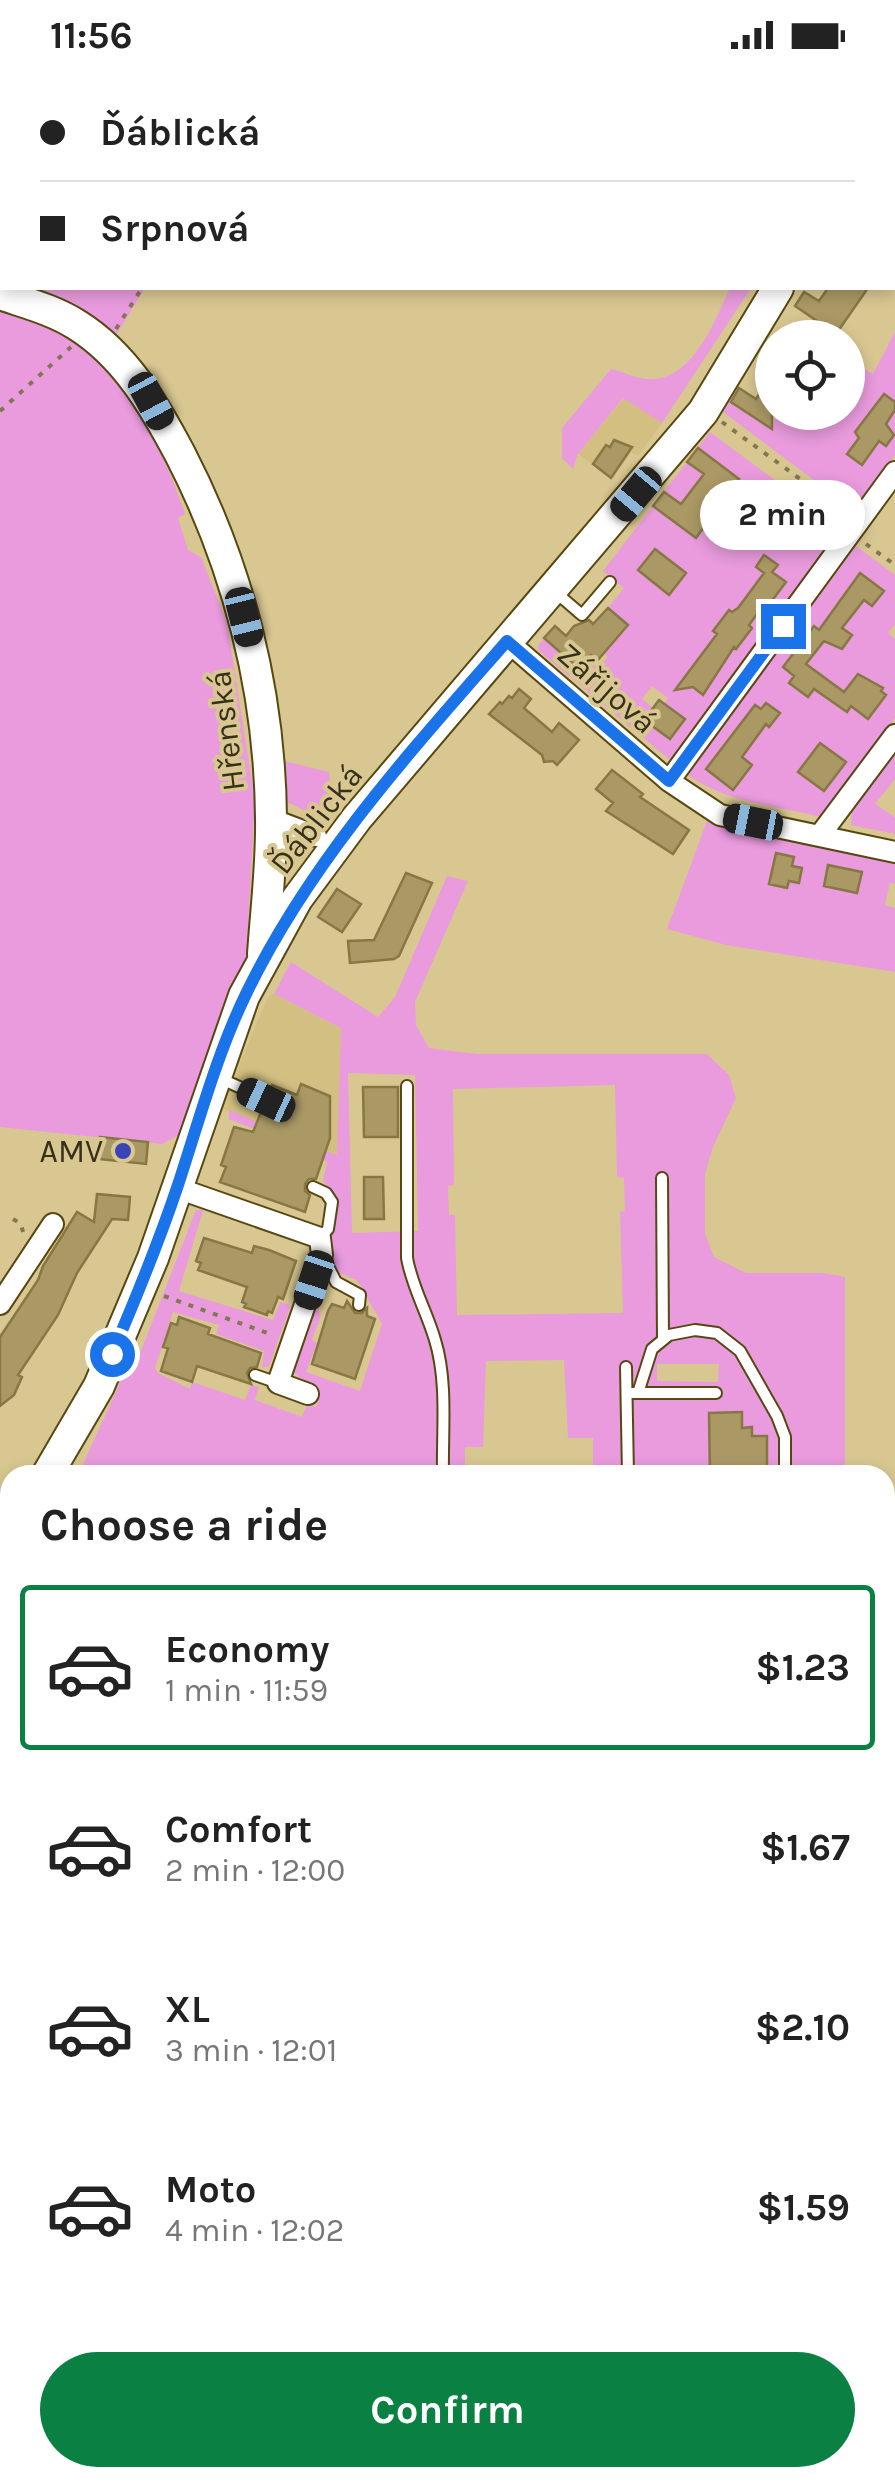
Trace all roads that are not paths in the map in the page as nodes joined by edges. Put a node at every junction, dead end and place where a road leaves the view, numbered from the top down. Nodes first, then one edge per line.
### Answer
1 (777, 290) edge
2 (0, 294) edge
3 (895, 472) edge
4 (610, 582) dead end
5 (552, 590) junction
6 (507, 641) junction
7 (895, 735) edge
8 (669, 781) junction
9 (272, 819) junction
10 (820, 835) junction
11 (316, 836) dead end
12 (895, 852) edge
13 (262, 962) junction
14 (214, 1076) junction
15 (407, 1086) dead end
16 (266, 1100) dead end
17 (662, 1178) dead end
18 (314, 1187) dead end
19 (177, 1188) junction
20 (53, 1224) dead end
21 (321, 1246) junction
22 (0, 1304) edge
23 (358, 1305) dead end
24 (663, 1340) junction
25 (626, 1368) dead end
26 (254, 1375) dead end
27 (278, 1383) junction
28 (716, 1393) dead end
29 (308, 1394) dead end
30 (632, 1394) junction
31 (53, 1465) edge
32 (442, 1465) edge
33 (628, 1465) edge
34 (785, 1465) edge

1 - 5 main road, Ďáblická
2 - 9 main road, Hřenská
3 - 8 street
4 - 5 lane
5 - 6 main road, Ďáblická
6 - 8 street, Zářijová
6 - 13 main road, Ďáblická
7 - 10 street
8 - 10 street, Zářijová
9 - 11 street
9 - 13 main road, Hřenská
10 - 12 street, Zářijová
13 - 14 main road, Ďáblická
14 - 16 lane
14 - 19 main road, Ďáblická
15 - 32 lane
17 - 24 lane
18 - 21 lane
19 - 21 street
19 - 31 main road, Ďáblická
20 - 22 street
21 - 23 lane
21 - 27 street
24 - 30 lane
24 - 34 lane
25 - 30 lane
26 - 27 lane
27 - 29 street
28 - 30 lane
30 - 33 lane

